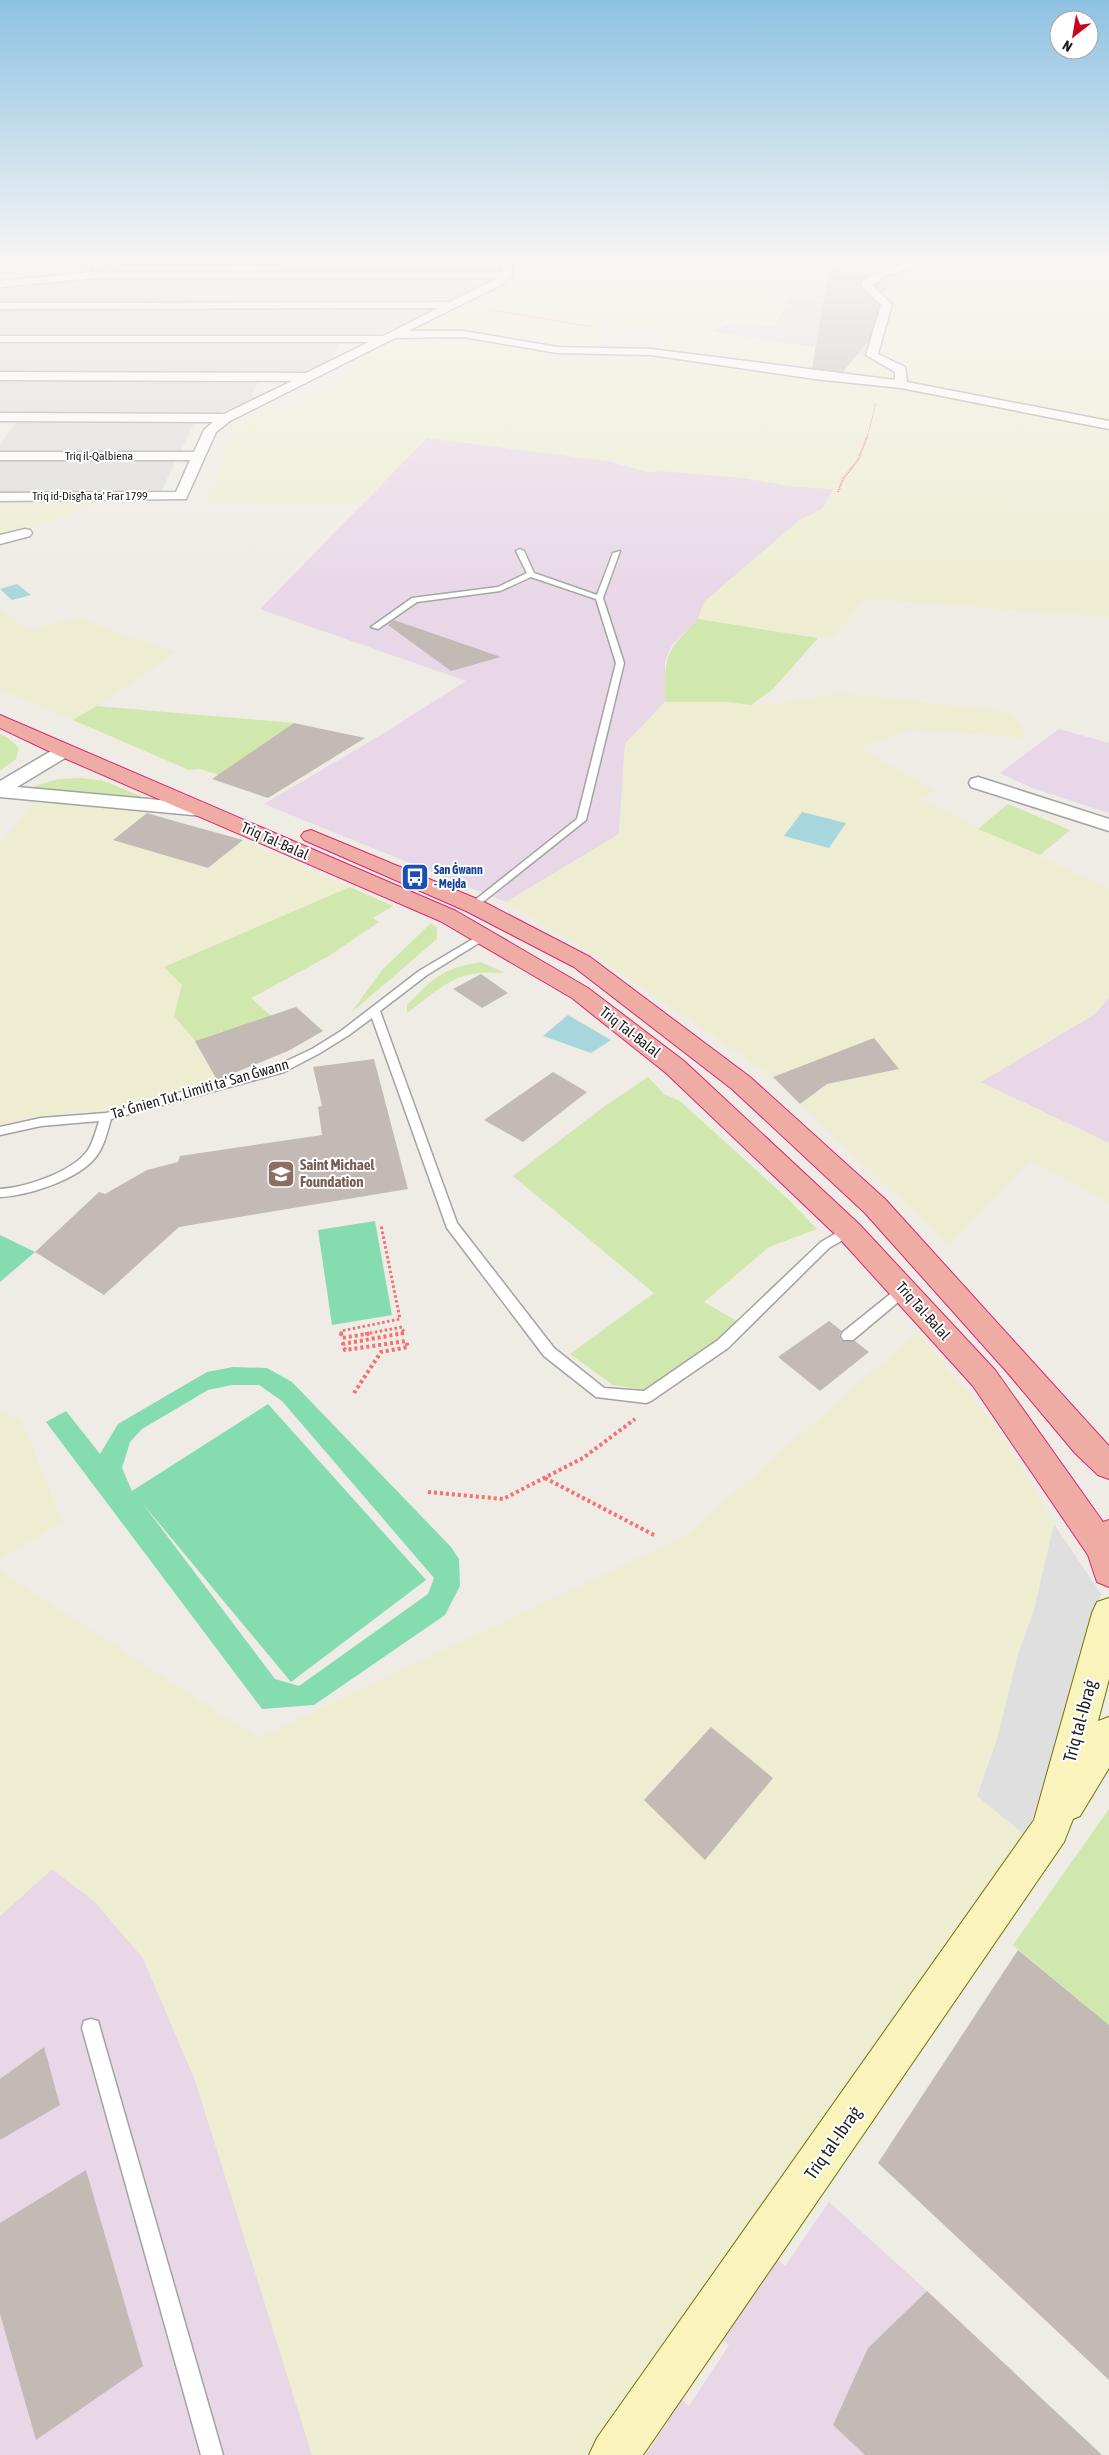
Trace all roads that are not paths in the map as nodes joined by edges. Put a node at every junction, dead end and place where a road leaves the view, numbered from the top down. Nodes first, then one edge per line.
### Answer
1 (268, 378) edge
2 (310, 378) edge
3 (835, 378) edge
4 (901, 378) edge
5 (901, 384) junction
6 (268, 398) junction
7 (0, 417) edge
8 (14, 417) junction
9 (226, 418) junction
10 (1109, 425) edge
11 (5, 430) dead end
12 (0, 456) edge
13 (197, 456) junction
14 (0, 497) edge
15 (25, 533) dead end
16 (0, 540) edge
17 (520, 551) dead end
18 (617, 553) dead end
19 (532, 574) junction
20 (599, 598) junction
21 (375, 627) dead end
22 (0, 702) edge
23 (0, 721) edge
24 (64, 751) junction
25 (978, 783) dead end
26 (0, 790) edge
27 (203, 810) junction
28 (1109, 825) edge
29 (474, 906) junction
30 (483, 936) junction
31 (375, 1011) junction
32 (106, 1117) junction
33 (0, 1131) edge
34 (0, 1193) edge
35 (849, 1231) junction
36 (904, 1290) junction
37 (848, 1336) dead end
38 (1109, 1466) edge
39 (1107, 1552) edge
40 (1109, 1612) edge
41 (1109, 1734) edge
42 (1051, 1829) junction
43 (91, 2028) dead end
44 (212, 2455) edge
45 (614, 2455) edge

1 - 6 street
2 - 6 street
3 - 5 street
4 - 5 street
5 - 10 street
6 - 9 street
7 - 8 street
8 - 9 street
8 - 11 street
9 - 13 street
12 - 13 street, Triq il-Qalbiena
13 - 14 street, Triq id-Disgħa ta' Frar 1799
15 - 16 street
17 - 19 lane
18 - 20 lane
19 - 20 lane
19 - 21 lane
20 - 29 lane
22 - 29 highway, Triq Tal-Balal
23 - 24 highway, Triq Tal-Balal
24 - 26 street
24 - 27 highway, Triq Tal-Balal
25 - 28 street
26 - 27 street
27 - 30 highway, Triq Tal-Balal
29 - 38 highway, Triq Tal-Balal
30 - 31 lane, Ta' Ġnien Tut, Limiti ta' San Ġwann
30 - 35 highway, Triq Tal-Balal
31 - 32 lane, Ta' Ġnien Tut, Limiti ta' San Ġwann
31 - 35 lane
32 - 33 lane, Ta' Ġnien Tut, Limiti ta' San Ġwann
32 - 34 lane
35 - 36 highway, Triq Tal-Balal
36 - 37 lane
36 - 39 highway, Triq Tal-Balal
40 - 42 main road, Triq tal-Ibraġ
41 - 42 main road, Triq tal-Ibraġ
42 - 45 main road, Triq tal-Ibraġ
43 - 44 lane

